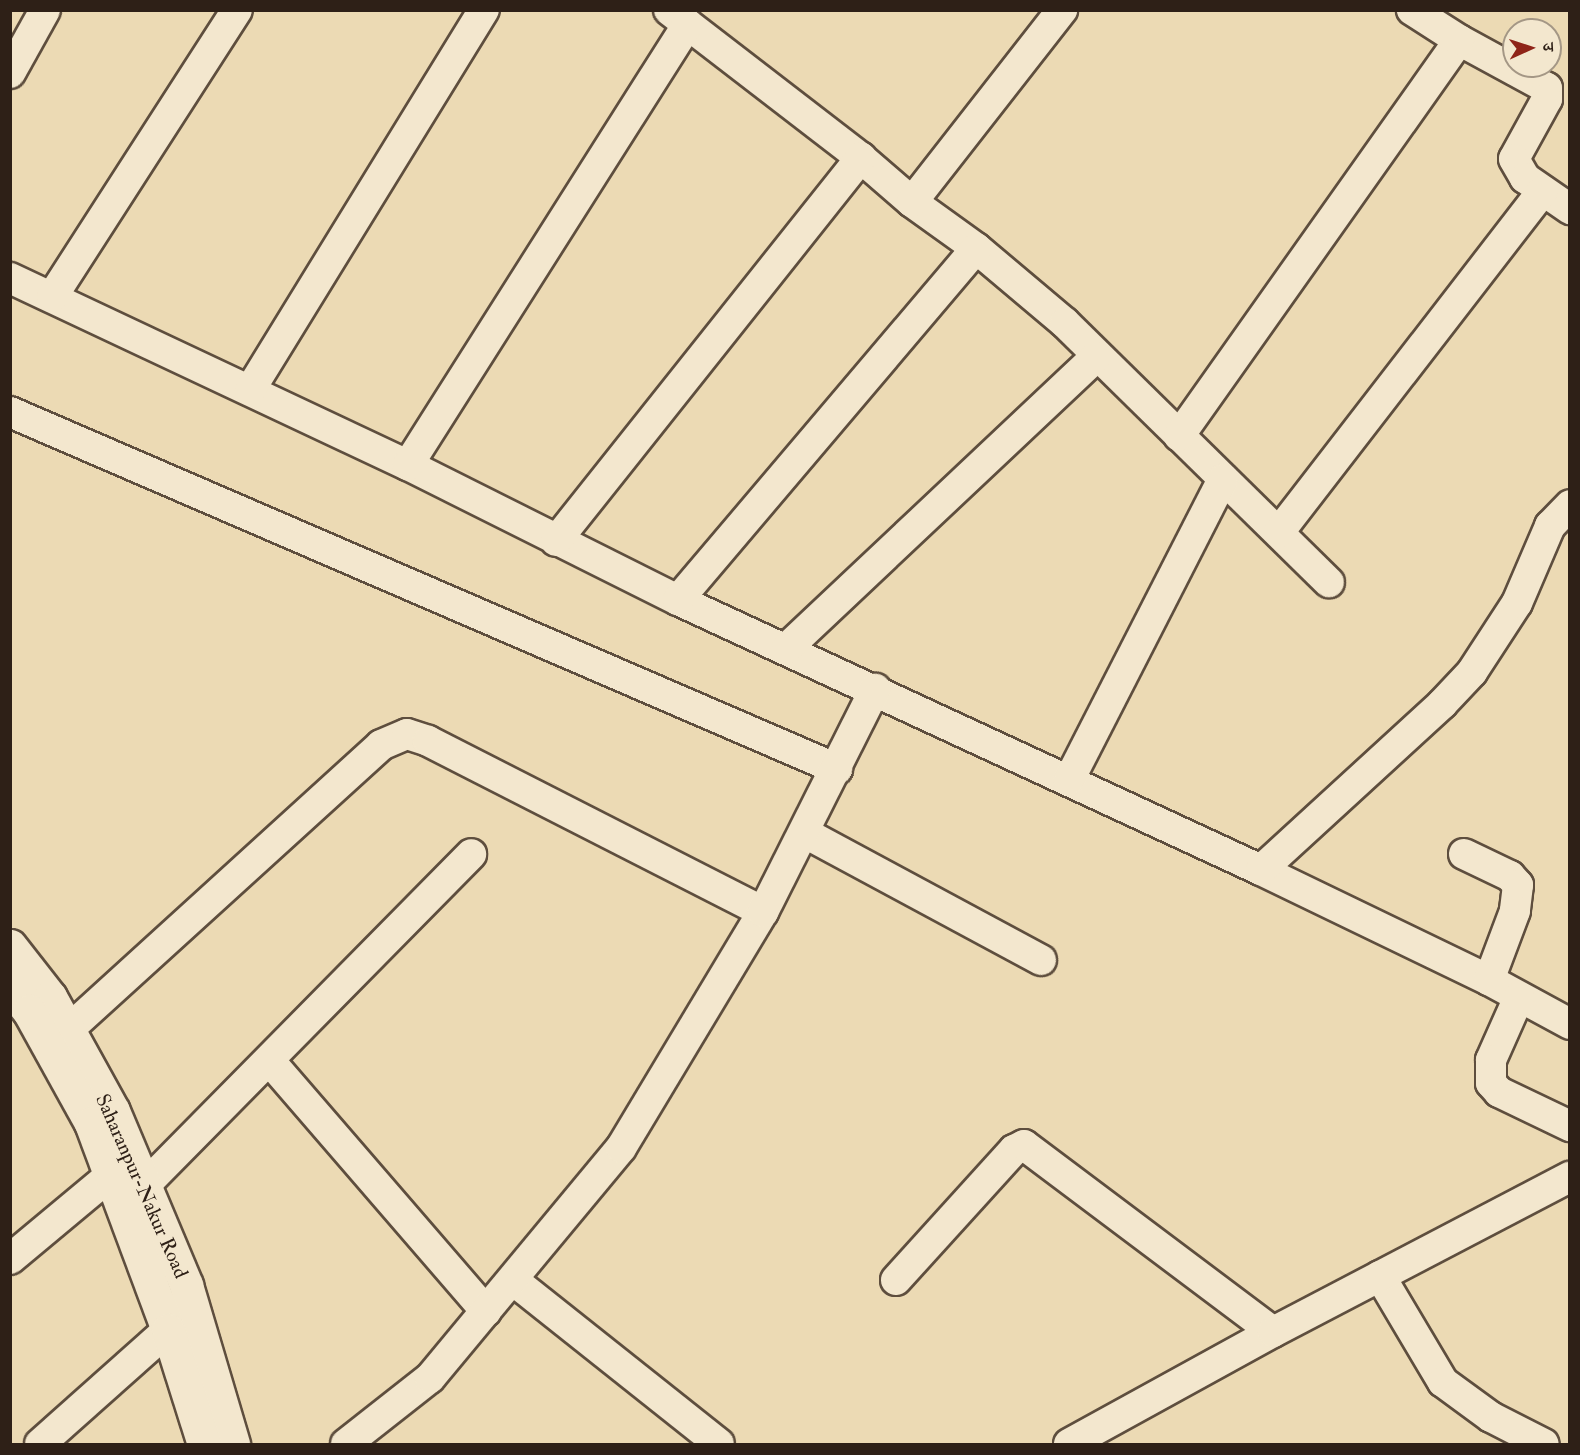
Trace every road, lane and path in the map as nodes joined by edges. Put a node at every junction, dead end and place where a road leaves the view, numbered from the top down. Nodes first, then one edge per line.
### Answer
1 (45, 10) edge
2 (237, 10) edge
3 (484, 10) edge
4 (1062, 10) edge
5 (1412, 10) edge
6 (679, 17) edge
7 (1459, 40) junction
8 (10, 73) edge
9 (861, 158) junction
10 (1543, 190) junction
11 (912, 202) junction
12 (1569, 209) edge
13 (976, 248) junction
14 (10, 278) edge
15 (52, 297) junction
16 (1096, 357) junction
17 (250, 390) junction
18 (10, 412) edge
19 (1179, 436) junction
20 (408, 465) junction
21 (1223, 479) junction
22 (1569, 505) edge
23 (1279, 532) junction
24 (556, 541) junction
25 (1329, 582) dead end
26 (678, 600) junction
27 (787, 648) junction
28 (875, 689) junction
29 (837, 769) junction
30 (1070, 780) junction
31 (805, 833) junction
32 (471, 854) dead end
33 (1464, 854) dead end
34 (1261, 870) junction
35 (763, 912) junction
36 (10, 946) edge
37 (1041, 960) dead end
38 (1488, 980) junction
39 (12, 991) edge
40 (1519, 996) junction
41 (1569, 1024) edge
42 (68, 1030) junction
43 (269, 1060) junction
44 (1569, 1126) edge
45 (112, 1174) junction
46 (1569, 1178) edge
47 (144, 1186) junction
48 (10, 1259) edge
49 (1380, 1276) junction
50 (513, 1280) junction
51 (896, 1280) dead end
52 (486, 1311) junction
53 (168, 1330) junction
54 (1273, 1332) junction
55 (40, 1444) edge
56 (204, 1444) edge
57 (232, 1444) edge
58 (346, 1444) edge
59 (719, 1444) edge
60 (1069, 1444) edge
61 (1544, 1444) edge

1 - 8 street
2 - 15 street
3 - 17 street
4 - 11 street
5 - 7 street
6 - 9 street
6 - 20 street
7 - 10 street
7 - 19 street
9 - 11 street
9 - 24 street
10 - 12 street
10 - 23 street
11 - 13 street
13 - 16 street
13 - 26 street
14 - 15 street
15 - 17 street
16 - 19 street
16 - 27 street
17 - 20 street
18 - 29 street
19 - 21 street
20 - 24 street
21 - 23 street
21 - 30 street
22 - 34 street
23 - 25 street
24 - 26 street
26 - 27 street
27 - 28 street
28 - 29 street
28 - 30 street
29 - 31 street
30 - 34 street
31 - 35 street
31 - 37 street
32 - 43 street
33 - 38 street
34 - 38 street
35 - 42 street
35 - 50 street
36 - 42 main road, Saharanpur-Nakur Road
38 - 40 street
39 - 45 main road, Saharanpur-Nakur Road
40 - 41 street
40 - 44 street
42 - 47 main road, Saharanpur-Nakur Road
43 - 47 street
43 - 52 street
45 - 48 street
45 - 53 main road, Saharanpur-Nakur Road
46 - 49 street
47 - 57 main road, Saharanpur-Nakur Road
49 - 54 street
49 - 61 street
50 - 52 street
50 - 59 street
51 - 54 street
52 - 58 street
53 - 55 street
53 - 56 main road, Saharanpur-Nakur Road
54 - 60 street

